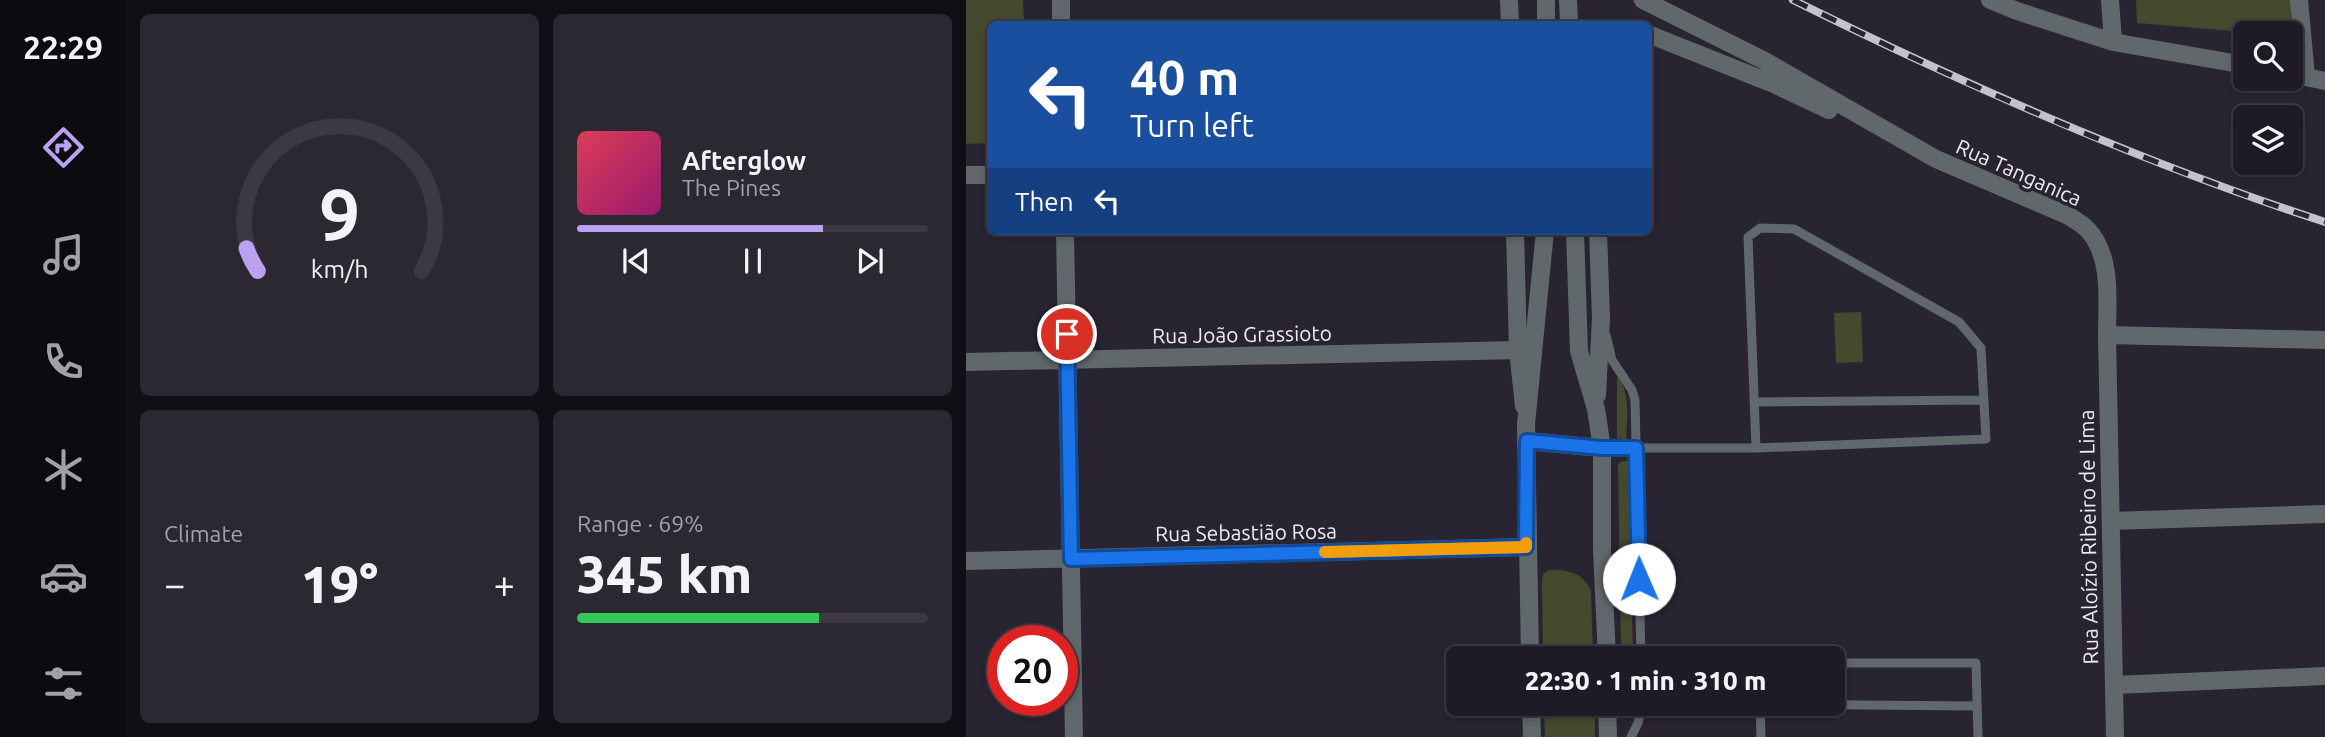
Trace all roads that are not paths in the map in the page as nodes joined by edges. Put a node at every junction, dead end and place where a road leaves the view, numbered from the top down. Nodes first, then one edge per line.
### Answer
1 (1061, 0) edge
2 (1509, 0) edge
3 (1546, 0) edge
4 (1568, 0) edge
5 (1643, 0) edge
6 (1993, 0) edge
7 (2110, 0) edge
8 (2299, 0) edge
9 (1061, 21) edge
10 (1510, 21) edge
11 (1546, 21) edge
12 (1569, 21) edge
13 (2299, 21) edge
14 (1652, 36) edge
15 (2113, 42) junction
16 (2233, 63) edge
17 (2303, 76) edge
18 (2325, 81) edge
19 (1936, 159) junction
20 (966, 175) edge
21 (987, 175) edge
22 (1065, 235) edge
23 (1515, 235) edge
24 (1545, 235) edge
25 (1575, 235) edge
26 (1598, 235) edge
27 (1601, 318) junction
28 (2107, 335) junction
29 (2325, 340) edge
30 (1518, 350) junction
31 (1067, 360) junction
32 (966, 362) edge
33 (1984, 400) junction
34 (1754, 402) junction
35 (1596, 409) junction
36 (1526, 432) junction
37 (1602, 448) junction
38 (1636, 448) junction
39 (1756, 448) junction
40 (2325, 514) edge
41 (2111, 521) junction
42 (1526, 547) junction
43 (1071, 559) junction
44 (966, 561) edge
45 (1530, 646) edge
46 (1607, 646) edge
47 (1641, 646) edge
48 (1845, 663) edge
49 (2325, 676) edge
50 (2114, 685) junction
51 (1845, 705) edge
52 (1977, 706) junction
53 (1531, 716) edge
54 (1607, 716) edge
55 (1639, 716) edge
56 (1762, 716) edge
57 (1074, 737) edge
58 (1532, 737) edge
59 (1608, 737) edge
60 (1631, 737) edge
61 (1761, 737) edge
62 (1978, 737) edge
63 (2115, 737) edge

1 - 9 street
2 - 10 street
3 - 11 street
4 - 12 street
5 - 19 street, Rua Tanganica
6 - 15 street
7 - 15 street
8 - 13 street
14 - 19 street
15 - 16 street
17 - 18 street
19 - 28 street, Rua Tanganica
20 - 21 street
22 - 31 street
23 - 30 street
24 - 36 street
25 - 35 street
26 - 27 street
27 - 35 street
27 - 38 lane
28 - 29 street
28 - 41 street, Rua Aloízio Ribeiro de Lima
30 - 31 street, Rua João Grassioto
30 - 36 street
31 - 32 street, Rua João Grassioto
31 - 43 street
33 - 34 lane
33 - 34 lane
33 - 39 lane
34 - 39 lane
35 - 37 street
36 - 37 street
36 - 42 street
37 - 38 lane
37 - 46 street
38 - 39 lane
38 - 47 lane
40 - 41 street
41 - 50 street, Rua Aloízio Ribeiro de Lima
42 - 43 street, Rua Sebastião Rosa
42 - 45 street
43 - 44 street, Rua Sebastião Rosa
43 - 57 street
48 - 52 lane
49 - 50 street
50 - 63 street, Rua Aloízio Ribeiro de Lima
51 - 52 lane
52 - 62 lane
53 - 58 street
54 - 59 street
55 - 60 lane
56 - 61 lane

